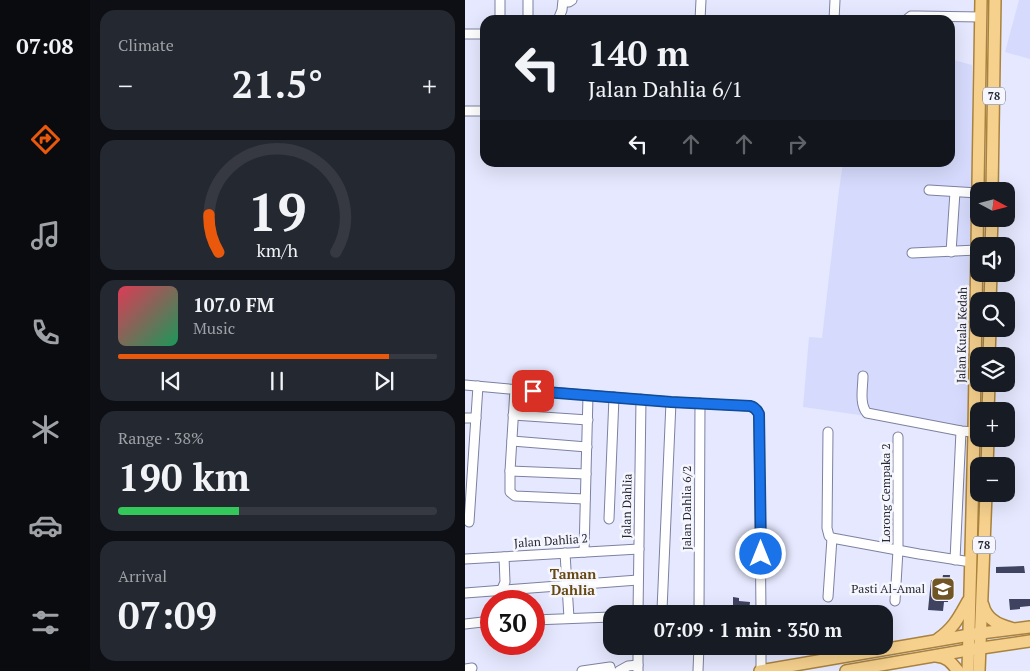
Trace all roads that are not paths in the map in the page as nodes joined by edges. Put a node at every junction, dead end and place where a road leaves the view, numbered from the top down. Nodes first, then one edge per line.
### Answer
1 (500, 0) edge
2 (528, 0) edge
3 (564, 0) edge
4 (572, 0) edge
5 (701, 0) edge
6 (835, 0) edge
7 (981, 0) edge
8 (995, 0) edge
9 (500, 15) edge
10 (529, 15) edge
11 (560, 15) edge
12 (700, 15) edge
13 (834, 15) edge
14 (955, 17) edge
15 (981, 17) junction
16 (465, 34) edge
17 (480, 34) edge
18 (465, 111) edge
19 (480, 111) edge
20 (978, 182) edge
21 (992, 182) edge
22 (929, 190) dead end
23 (955, 192) junction
24 (970, 193) edge
25 (970, 251) edge
26 (951, 252) junction
27 (912, 253) dead end
28 (976, 282) edge
29 (863, 376) dead end
30 (465, 385) edge
31 (478, 386) junction
32 (513, 389) junction
33 (588, 395) junction
34 (614, 397) junction
35 (641, 399) junction
36 (671, 402) junction
37 (974, 402) edge
38 (700, 403) junction
39 (513, 415) junction
40 (465, 418) edge
41 (476, 418) junction
42 (588, 420) junction
43 (961, 431) junction
44 (828, 432) dead end
45 (970, 432) edge
46 (898, 437) dead end
47 (512, 441) junction
48 (587, 447) junction
49 (973, 447) edge
50 (469, 449) edge
51 (973, 455) junction
52 (978, 457) edge
53 (510, 471) junction
54 (586, 474) junction
55 (585, 499) junction
56 (986, 502) edge
57 (609, 519) dead end
58 (469, 522) dead end
59 (832, 538) junction
60 (639, 549) junction
61 (898, 550) junction
62 (584, 552) junction
63 (565, 553) junction
64 (504, 557) junction
65 (465, 559) edge
66 (955, 560) junction
67 (971, 562) junction
68 (639, 580) junction
69 (567, 586) junction
70 (502, 590) joint
71 (480, 592) edge
72 (465, 593) edge
73 (828, 596) dead end
74 (982, 596) junction
75 (970, 597) junction
76 (895, 601) dead end
77 (638, 605) edge
78 (663, 605) edge
79 (699, 605) edge
80 (761, 605) edge
81 (603, 617) edge
82 (569, 618) junction
83 (545, 619) edge
84 (480, 622) edge
85 (465, 624) edge
86 (1025, 628) edge
87 (981, 633) junction
88 (969, 635) junction
89 (934, 641) junction
90 (1030, 641) edge
91 (1010, 644) junction
92 (980, 648) junction
93 (968, 650) junction
94 (638, 655) edge
95 (699, 655) edge
96 (761, 655) edge
97 (934, 656) junction
98 (638, 668) edge
99 (979, 668) edge
100 (583, 671) edge
101 (611, 671) edge
102 (619, 671) edge
103 (698, 671) edge
104 (761, 671) edge
105 (846, 671) edge
106 (958, 671) edge
107 (968, 671) edge

1 - 9 street
2 - 10 street
3 - 4 street
3 - 11 street
5 - 12 street
6 - 13 street
7 - 15 main road, Jalan Kuala Kedah / 78
8 - 21 main road, 78
14 - 15 street
15 - 20 main road, Jalan Kuala Kedah / 78
16 - 17 street
18 - 19 street
22 - 23 street
23 - 24 street
23 - 26 street
25 - 26 street
26 - 27 street
28 - 37 main road, Jalan Kuala Kedah / 78
29 - 43 street
30 - 31 street
31 - 32 street
31 - 41 street
32 - 33 street
32 - 39 street
33 - 34 street
33 - 42 street
34 - 35 street
34 - 57 street
35 - 36 street
35 - 60 street, Jalan Dahlia
36 - 38 street
36 - 78 street
38 - 79 street, Jalan Dahlia 6/2
38 - 80 street
39 - 42 street
39 - 47 street
40 - 41 street
41 - 50 street
42 - 48 street
43 - 45 street
43 - 66 street
44 - 59 street
46 - 61 street, Lorong Cempaka 2
47 - 48 street
47 - 53 street
48 - 54 street
49 - 51 main road, Jalan Kuala Kedah / 78
50 - 58 street
51 - 52 main road
51 - 67 main road, Jalan Kuala Kedah / 78
53 - 54 street
53 - 55 street
54 - 55 street
55 - 62 street
56 - 74 main road, 78
59 - 61 street
59 - 73 street
60 - 62 street, Jalan Dahlia 2
60 - 68 street, Jalan Dahlia
61 - 66 street
61 - 76 street, Lorong Cempaka 2
62 - 63 street, Jalan Dahlia 2
63 - 64 street, Jalan Dahlia 2
63 - 69 street
64 - 65 street, Jalan Dahlia 2
64 - 70 street
66 - 67 street
67 - 75 main road, Jalan Kuala Kedah / 78
68 - 69 street
68 - 77 street, Jalan Dahlia
69 - 70 street
69 - 82 street
71 - 72 street
74 - 86 main road
74 - 87 main road, 78
75 - 88 main road, Jalan Kuala Kedah / 78
75 - 89 main road
81 - 82 street
82 - 83 street
84 - 85 street
86 - 87 main road
87 - 88 main road
87 - 92 main road, 78
88 - 89 main road
88 - 93 main road, Jalan Kuala Kedah / 78
89 - 104 main road
90 - 91 main road
91 - 92 main road
91 - 99 main road
92 - 93 main road
92 - 99 main road, 78
93 - 97 main road
93 - 107 main road, Jalan Kuala Kedah / 78
94 - 98 street
95 - 103 street
96 - 104 street
97 - 105 main road
97 - 106 main road
98 - 102 street
100 - 101 street

